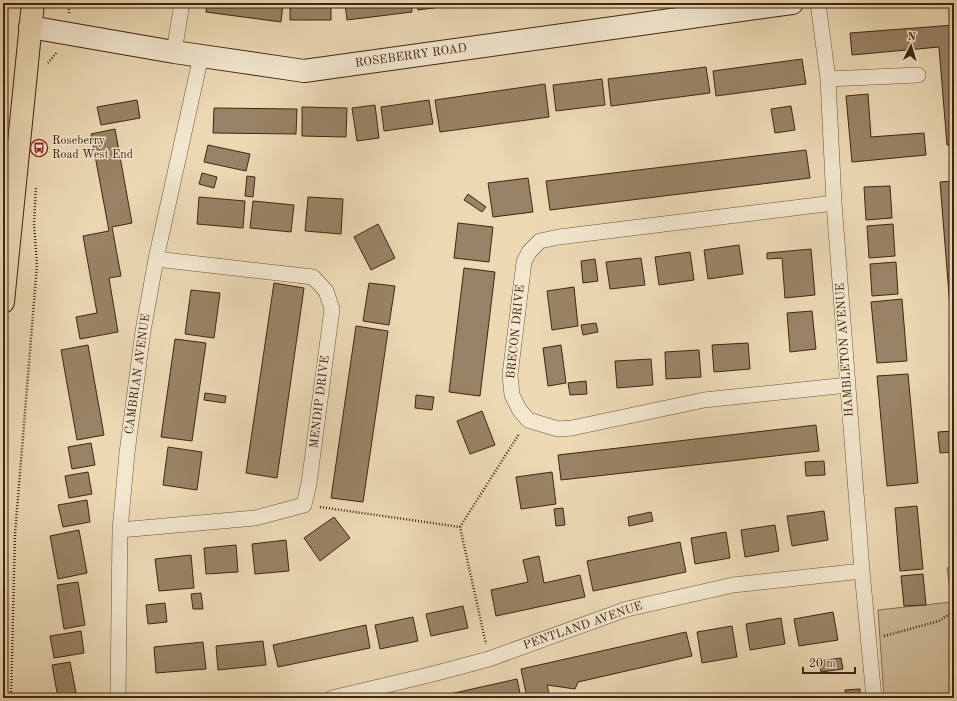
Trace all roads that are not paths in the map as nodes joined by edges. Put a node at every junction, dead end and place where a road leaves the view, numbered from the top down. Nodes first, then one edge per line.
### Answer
1 (33, 3) edge
2 (182, 3) edge
3 (792, 3) edge
4 (818, 3) edge
5 (30, 27) junction
6 (174, 52) junction
7 (201, 56) junction
8 (918, 75) dead end
9 (828, 79) junction
10 (834, 203) junction
11 (156, 259) junction
12 (3, 302) edge
13 (848, 385) junction
14 (120, 530) junction
15 (862, 571) junction
16 (118, 698) edge
17 (332, 698) edge
18 (874, 698) edge

1 - 5 main road
2 - 6 street
3 - 7 street, ROSEBERRY ROAD
4 - 9 street, HAMBLETON AVENUE
5 - 6 street, ROSEBERRY ROAD
5 - 12 main road
6 - 7 street, ROSEBERRY ROAD
7 - 11 street, CAMBRIAN AVENUE
8 - 9 street
9 - 10 street, HAMBLETON AVENUE
10 - 13 street, HAMBLETON AVENUE
10 - 13 street, BRECON DRIVE
11 - 14 street, CAMBRIAN AVENUE
11 - 14 street, MENDIP DRIVE
13 - 15 street, HAMBLETON AVENUE
14 - 16 street, CAMBRIAN AVENUE
15 - 17 street, PENTLAND AVENUE
15 - 18 street, HAMBLETON AVENUE

